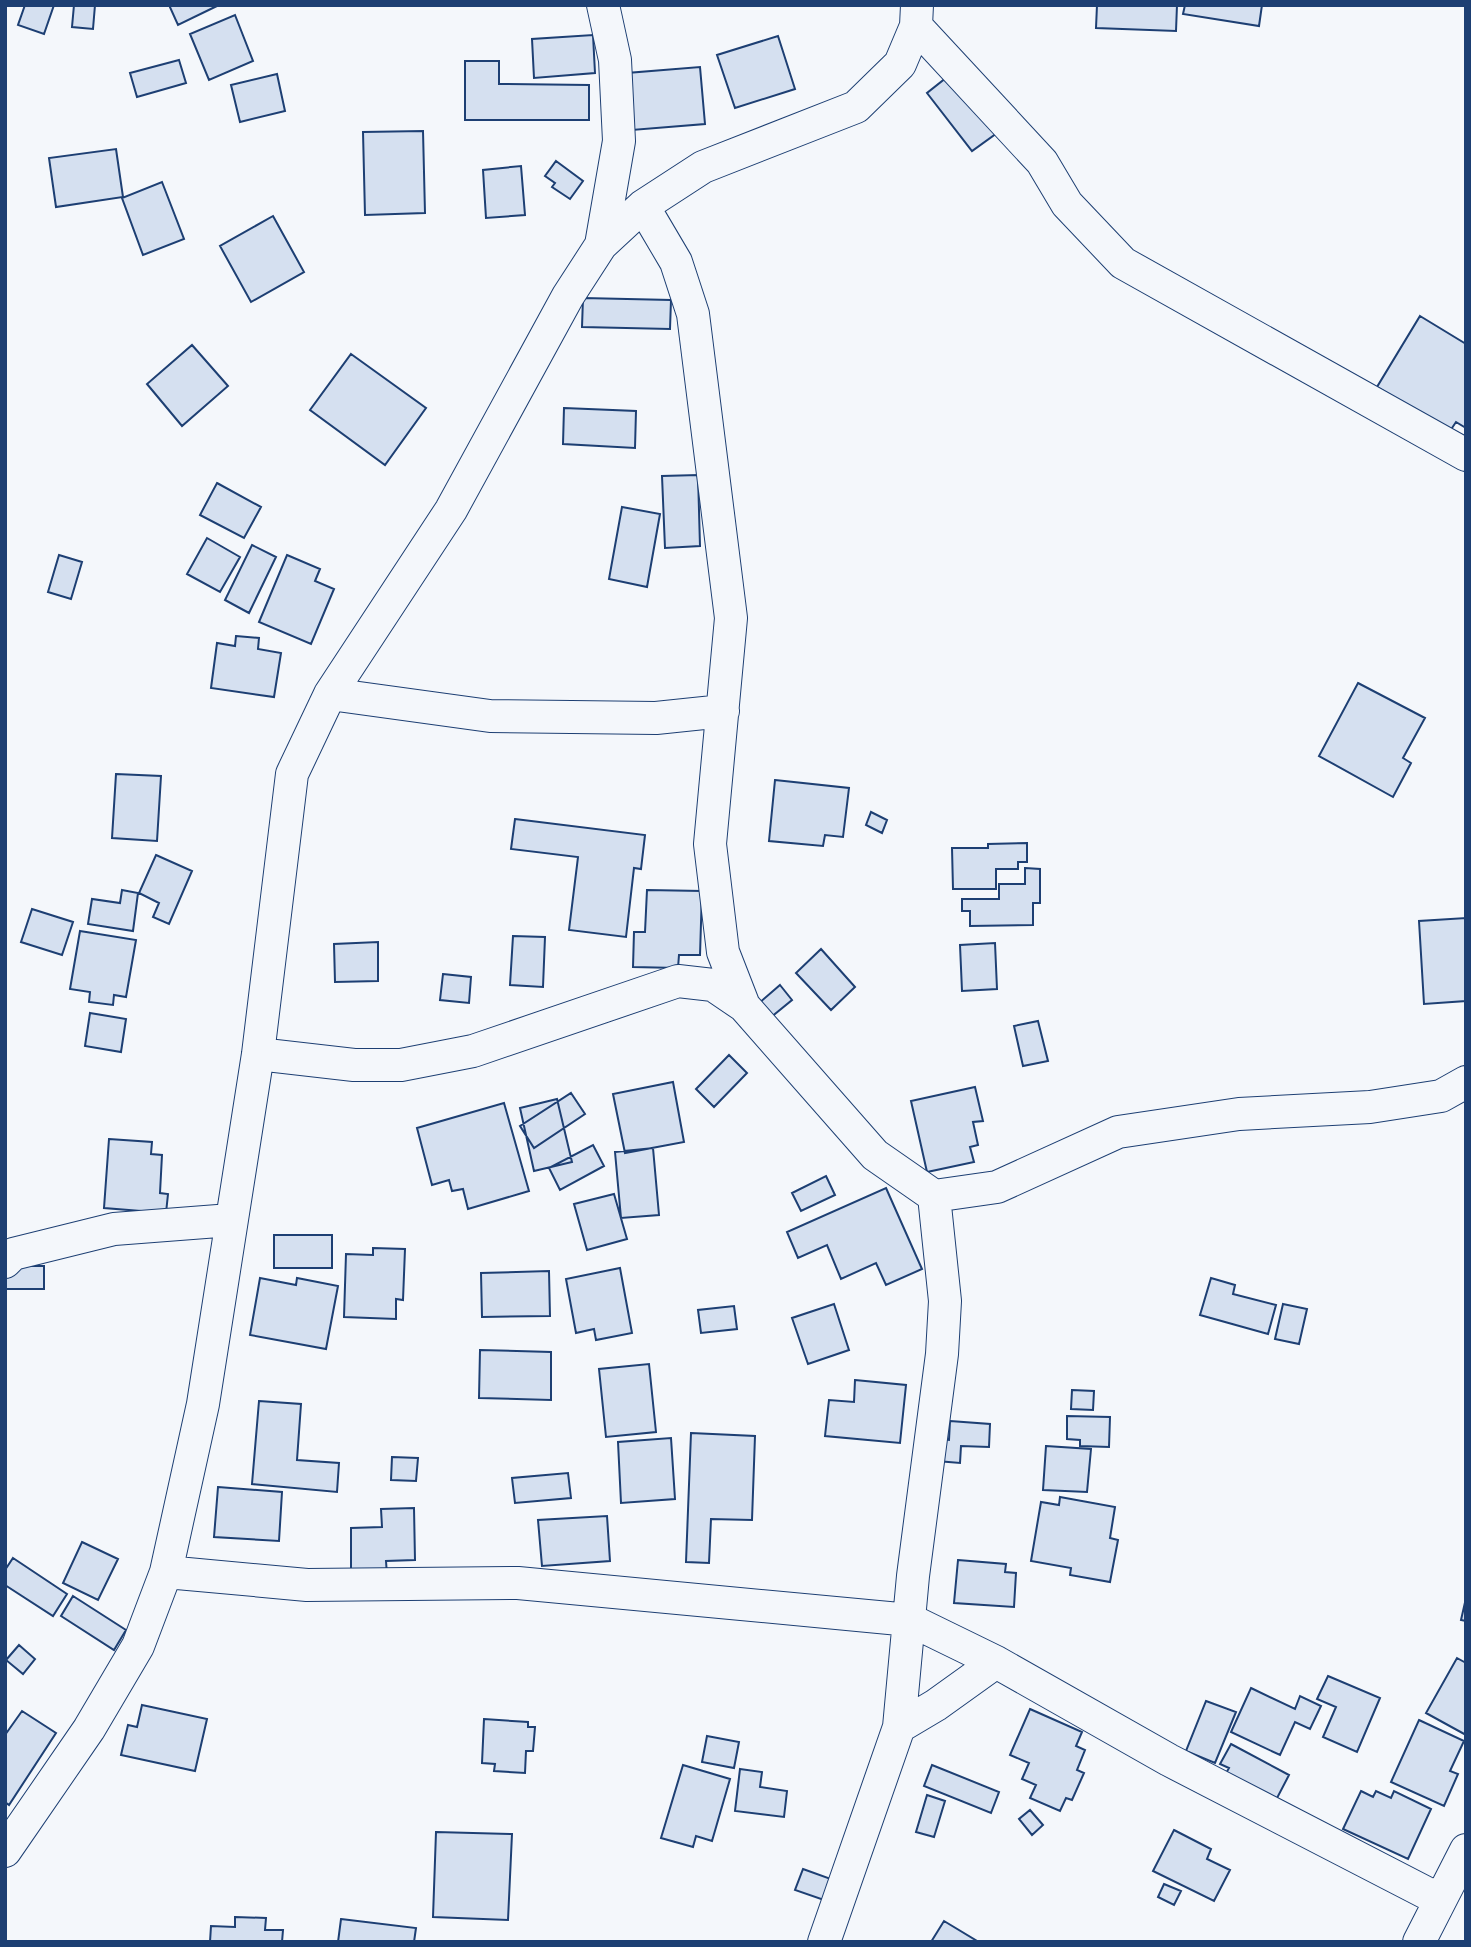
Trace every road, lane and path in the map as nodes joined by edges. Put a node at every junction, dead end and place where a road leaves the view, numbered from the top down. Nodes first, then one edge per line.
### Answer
1 (603, 5) edge
2 (916, 16) edge
3 (643, 206) junction
4 (601, 245) junction
5 (1466, 455) edge
6 (330, 694) junction
7 (723, 711) junction
8 (744, 1006) junction
9 (258, 1054) junction
10 (1466, 1082) edge
11 (934, 1196) junction
12 (231, 1220) junction
13 (5, 1262) edge
14 (166, 1572) junction
15 (910, 1620) junction
16 (996, 1662) junction
17 (899, 1727) junction
18 (5, 1851) edge
19 (1465, 1854) edge
20 (1440, 1900) junction
21 (824, 1942) edge
22 (1419, 1942) edge

1 - 4 street
2 - 3 street
2 - 5 street
3 - 4 street
3 - 7 street
4 - 6 street
6 - 7 street
6 - 9 street
7 - 8 street
8 - 9 street
8 - 11 street
9 - 12 street
10 - 11 street
11 - 15 street
12 - 13 street
12 - 14 street
14 - 15 street
14 - 18 street
15 - 16 street
15 - 17 street
16 - 17 street
16 - 20 street
17 - 21 street
19 - 20 street
20 - 22 street

